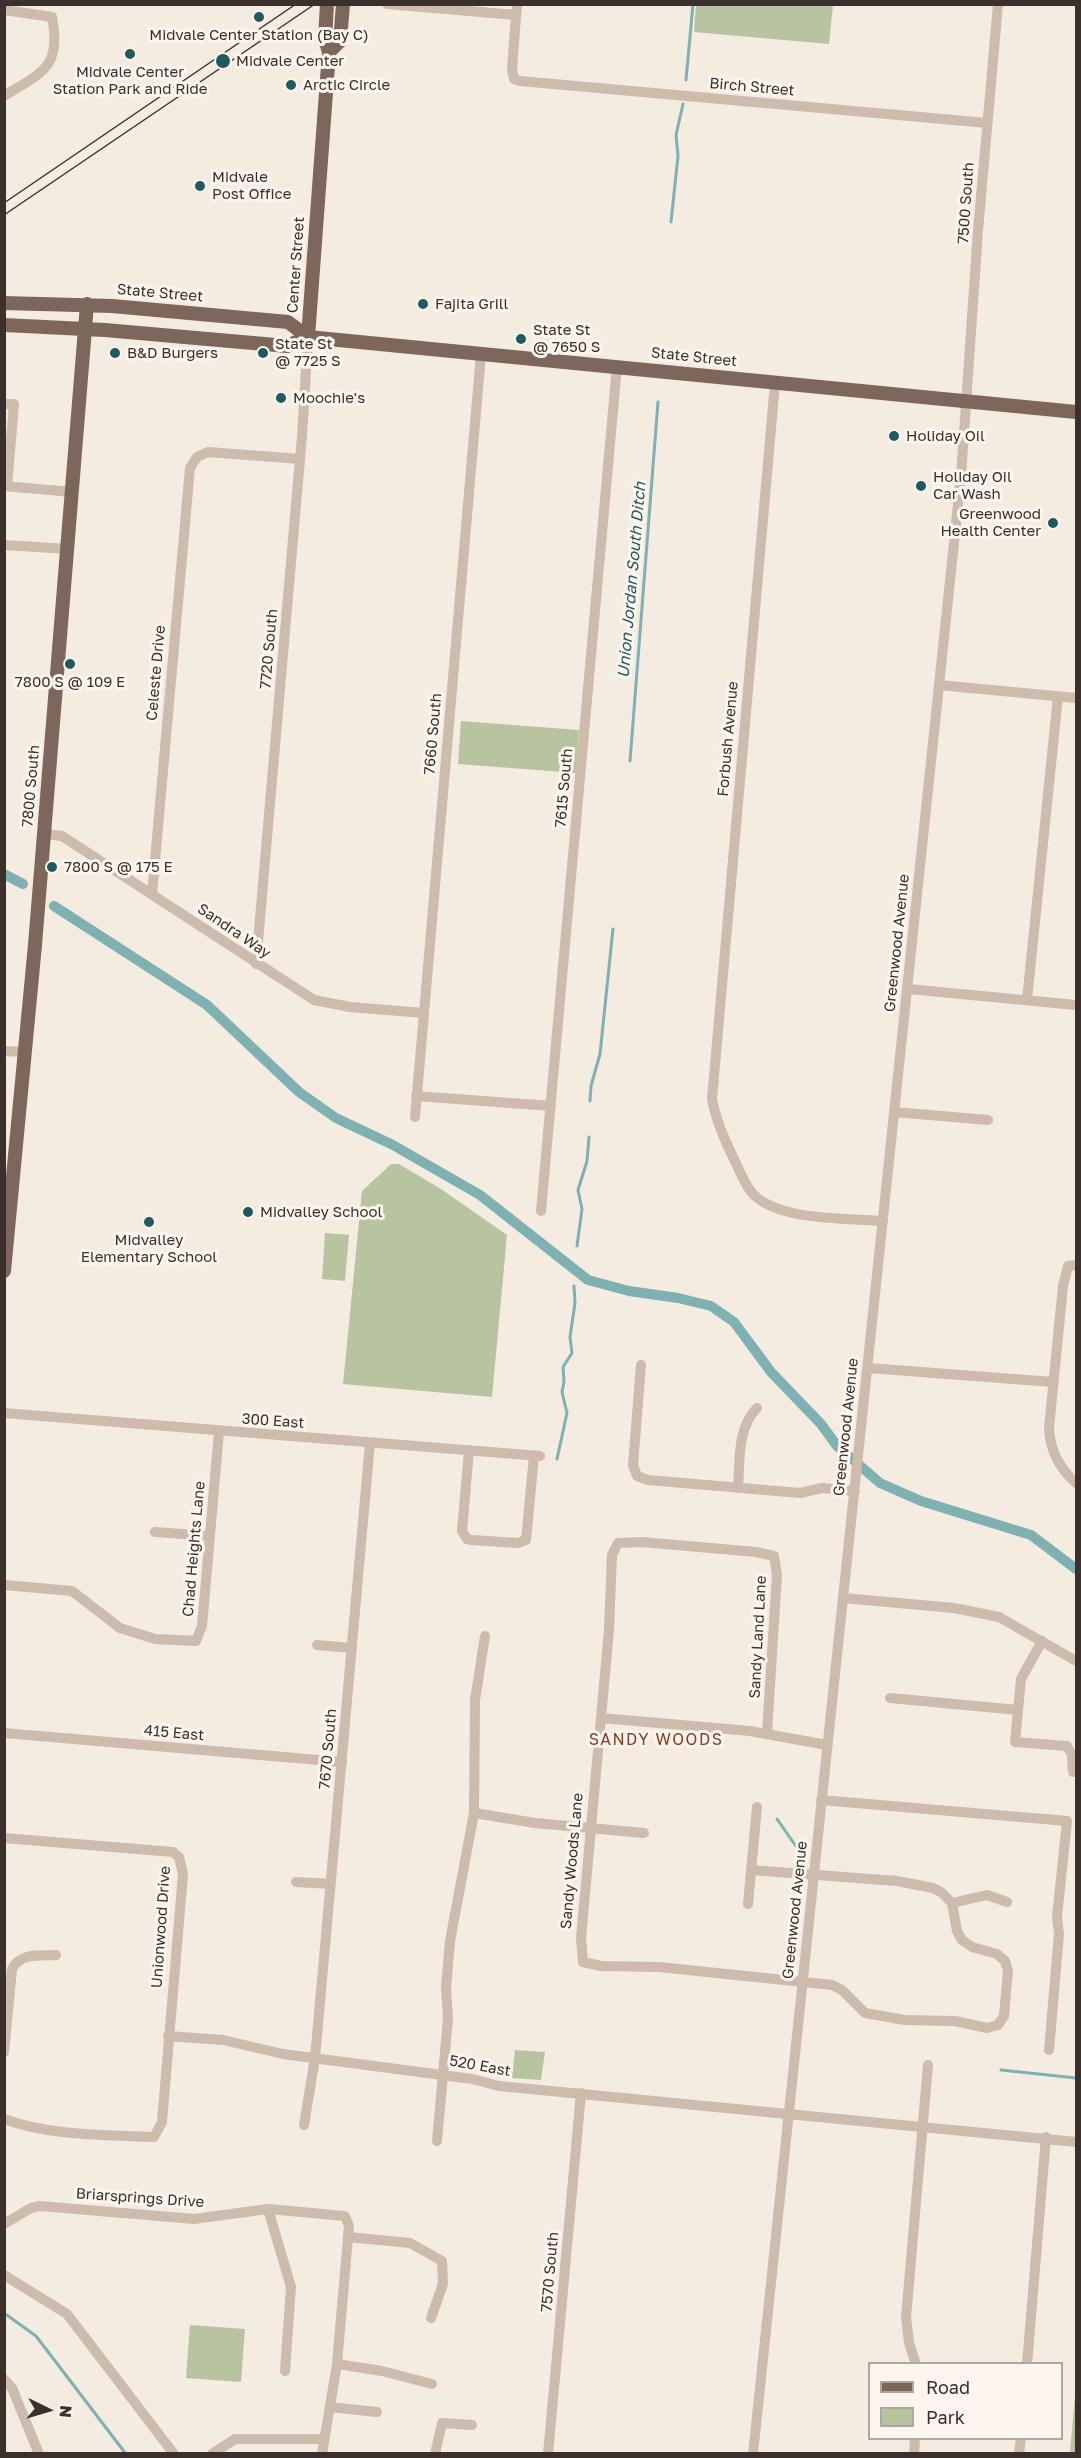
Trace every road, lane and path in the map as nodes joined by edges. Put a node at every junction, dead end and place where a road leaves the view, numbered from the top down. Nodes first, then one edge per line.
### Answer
1 (327, 4) edge
2 (343, 4) edge
3 (387, 4) edge
4 (998, 4) edge
5 (4, 10) edge
6 (517, 10) edge
7 (330, 52) junction
8 (4, 96) edge
9 (987, 123) junction
10 (4, 303) edge
11 (87, 304) junction
12 (4, 325) edge
13 (87, 329) junction
14 (308, 337) junction
15 (481, 354) junction
16 (617, 366) junction
17 (774, 383) junction
18 (967, 403) junction
19 (9, 404) edge
20 (1077, 412) edge
21 (300, 459) junction
22 (6, 486) edge
23 (73, 492) junction
24 (4, 545) edge
25 (68, 549) junction
26 (939, 685) junction
27 (1058, 696) junction
28 (1077, 698) edge
29 (44, 834) junction
30 (152, 894) junction
31 (256, 964) junction
32 (908, 989) junction
33 (1027, 1000) junction
34 (1077, 1005) edge
35 (424, 1013) junction
36 (4, 1051) edge
37 (25, 1052) junction
38 (416, 1096) junction
39 (551, 1106) junction
40 (894, 1112) junction
41 (415, 1117) dead end
42 (988, 1120) dead end
43 (541, 1211) dead end
44 (883, 1221) junction
45 (1072, 1265) edge
46 (4, 1271) edge
47 (641, 1365) dead end
48 (868, 1368) junction
49 (1053, 1382) junction
50 (757, 1408) dead end
51 (4, 1413) edge
52 (219, 1432) junction
53 (370, 1443) junction
54 (469, 1450) junction
55 (1077, 1483) edge
56 (855, 1486) junction
57 (738, 1488) junction
58 (155, 1532) dead end
59 (210, 1536) junction
60 (618, 1543) joint
61 (4, 1585) edge
62 (843, 1598) junction
63 (485, 1636) dead end
64 (1042, 1641) junction
65 (317, 1645) dead end
66 (352, 1648) junction
67 (1077, 1661) edge
68 (890, 1698) dead end
69 (1018, 1710) junction
70 (601, 1718) junction
71 (4, 1733) edge
72 (767, 1733) junction
73 (827, 1745) junction
74 (342, 1762) junction
75 (1073, 1772) dead end
76 (821, 1800) junction
77 (757, 1807) dead end
78 (474, 1813) junction
79 (590, 1828) junction
80 (644, 1833) dead end
81 (4, 1838) edge
82 (751, 1870) junction
83 (814, 1874) junction
84 (296, 1882) dead end
85 (331, 1884) junction
86 (1007, 1902) dead end
87 (952, 1903) junction
88 (748, 1904) dead end
89 (57, 1955) dead end
90 (802, 1983) junction
91 (168, 2036) junction
92 (1049, 2050) dead end
93 (4, 2052) edge
94 (315, 2058) junction
95 (928, 2065) dead end
96 (442, 2075) junction
97 (581, 2094) junction
98 (788, 2114) junction
99 (4, 2119) edge
100 (304, 2125) dead end
101 (923, 2126) junction
102 (1046, 2138) junction
103 (437, 2141) dead end
104 (1077, 2142) edge
105 (268, 2209) junction
106 (4, 2224) edge
107 (348, 2236) junction
108 (4, 2275) edge
109 (431, 2318) dead end
110 (914, 2362) edge
111 (1027, 2362) edge
112 (337, 2364) junction
113 (285, 2371) dead end
114 (4, 2379) edge
115 (432, 2384) dead end
116 (330, 2407) junction
117 (377, 2412) dead end
118 (472, 2425) dead end
119 (323, 2439) junction
120 (39, 2454) edge
121 (174, 2454) edge
122 (212, 2454) edge
123 (322, 2454) edge
124 (435, 2454) edge
125 (548, 2454) edge
126 (753, 2454) edge

1 - 7 main road, Center Street
2 - 7 main road, Center Street
3 - 6 street
4 - 9 street, 7500 South
5 - 8 street
6 - 9 street, Birch Street
7 - 14 main road, Center Street
9 - 18 street, 7500 South
10 - 11 main road, State Street
11 - 13 main road, 7800 South
11 - 14 main road, State Street
12 - 13 main road, State Street
13 - 14 main road, State Street
13 - 23 main road, 7800 South
14 - 15 main road, State Street
14 - 21 street, 7720 South
15 - 16 main road, State Street
15 - 35 street, 7660 South
16 - 17 main road, State Street
16 - 39 street, 7615 South
17 - 18 main road, State Street
17 - 44 street, Forbush Avenue
18 - 20 main road, State Street
18 - 26 street, Greenwood Avenue
19 - 22 street
21 - 30 street, Celeste Drive
21 - 31 street, 7720 South
22 - 23 street
23 - 25 main road, 7800 South
24 - 25 street
25 - 29 main road, 7800 South
26 - 27 street
26 - 32 street, Greenwood Avenue
27 - 28 street
27 - 33 street
29 - 30 street, Sandra Way
29 - 37 main road, 7800 South
30 - 31 street, Sandra Way
31 - 35 street, Sandra Way
32 - 33 street
32 - 40 street, Greenwood Avenue
33 - 34 street
35 - 38 street, 7660 South
36 - 37 street
37 - 46 main road, 7800 South
38 - 39 street
38 - 41 street, 7660 South
39 - 43 street, 7615 South
40 - 42 street
40 - 44 street, Greenwood Avenue
44 - 48 street, Greenwood Avenue
45 - 49 street
47 - 57 street
48 - 49 street
48 - 56 street, Greenwood Avenue
49 - 55 street
50 - 57 street
51 - 52 street, 300 East
52 - 53 street, 300 East
52 - 59 street, Chad Heights Lane
53 - 54 street, 300 East
53 - 66 street, 7670 South
54 - 54 street, 300 East
56 - 57 street
56 - 62 street, Greenwood Avenue
58 - 59 street
59 - 61 street, Chad Heights Lane
60 - 70 street, Sandy Woods Lane
60 - 72 street, Sandy Land Lane
62 - 64 street
62 - 73 street, Greenwood Avenue
63 - 78 street
64 - 67 street
64 - 69 street
65 - 66 street
66 - 74 street, 7670 South
68 - 69 street
69 - 75 street
70 - 72 street
70 - 79 street, Sandy Woods Lane
71 - 74 street, 415 East
72 - 73 street
73 - 76 street, Greenwood Avenue
74 - 85 street, 7670 South
76 - 83 street, Greenwood Avenue
76 - 92 street
77 - 82 street
78 - 79 street
78 - 96 street
79 - 80 street
79 - 90 street, Sandy Woods Lane
81 - 91 street, Unionwood Drive
82 - 83 street
82 - 88 street
83 - 87 street
83 - 90 street, Greenwood Avenue
84 - 85 street
85 - 94 street, 7670 South
86 - 87 street
87 - 90 street
89 - 93 street
90 - 98 street, Greenwood Avenue
91 - 94 street, 520 East
91 - 99 street, Unionwood Drive
94 - 96 street, 520 East
94 - 100 street, 7670 South
95 - 101 street
96 - 97 street, 520 East
96 - 103 street
97 - 98 street, 520 East
97 - 125 street, 7570 South
98 - 101 street, 520 East
98 - 126 street, Greenwood Avenue
101 - 102 street, 520 East
101 - 110 street
102 - 104 street, 520 East
102 - 111 street
105 - 106 street, Briarsprings Drive
105 - 107 street, Briarsprings Drive
105 - 113 street
107 - 109 street
107 - 112 street
108 - 121 street
112 - 115 street
112 - 116 street
114 - 120 street
116 - 117 street
116 - 119 street
118 - 124 street
119 - 122 street
119 - 123 street

